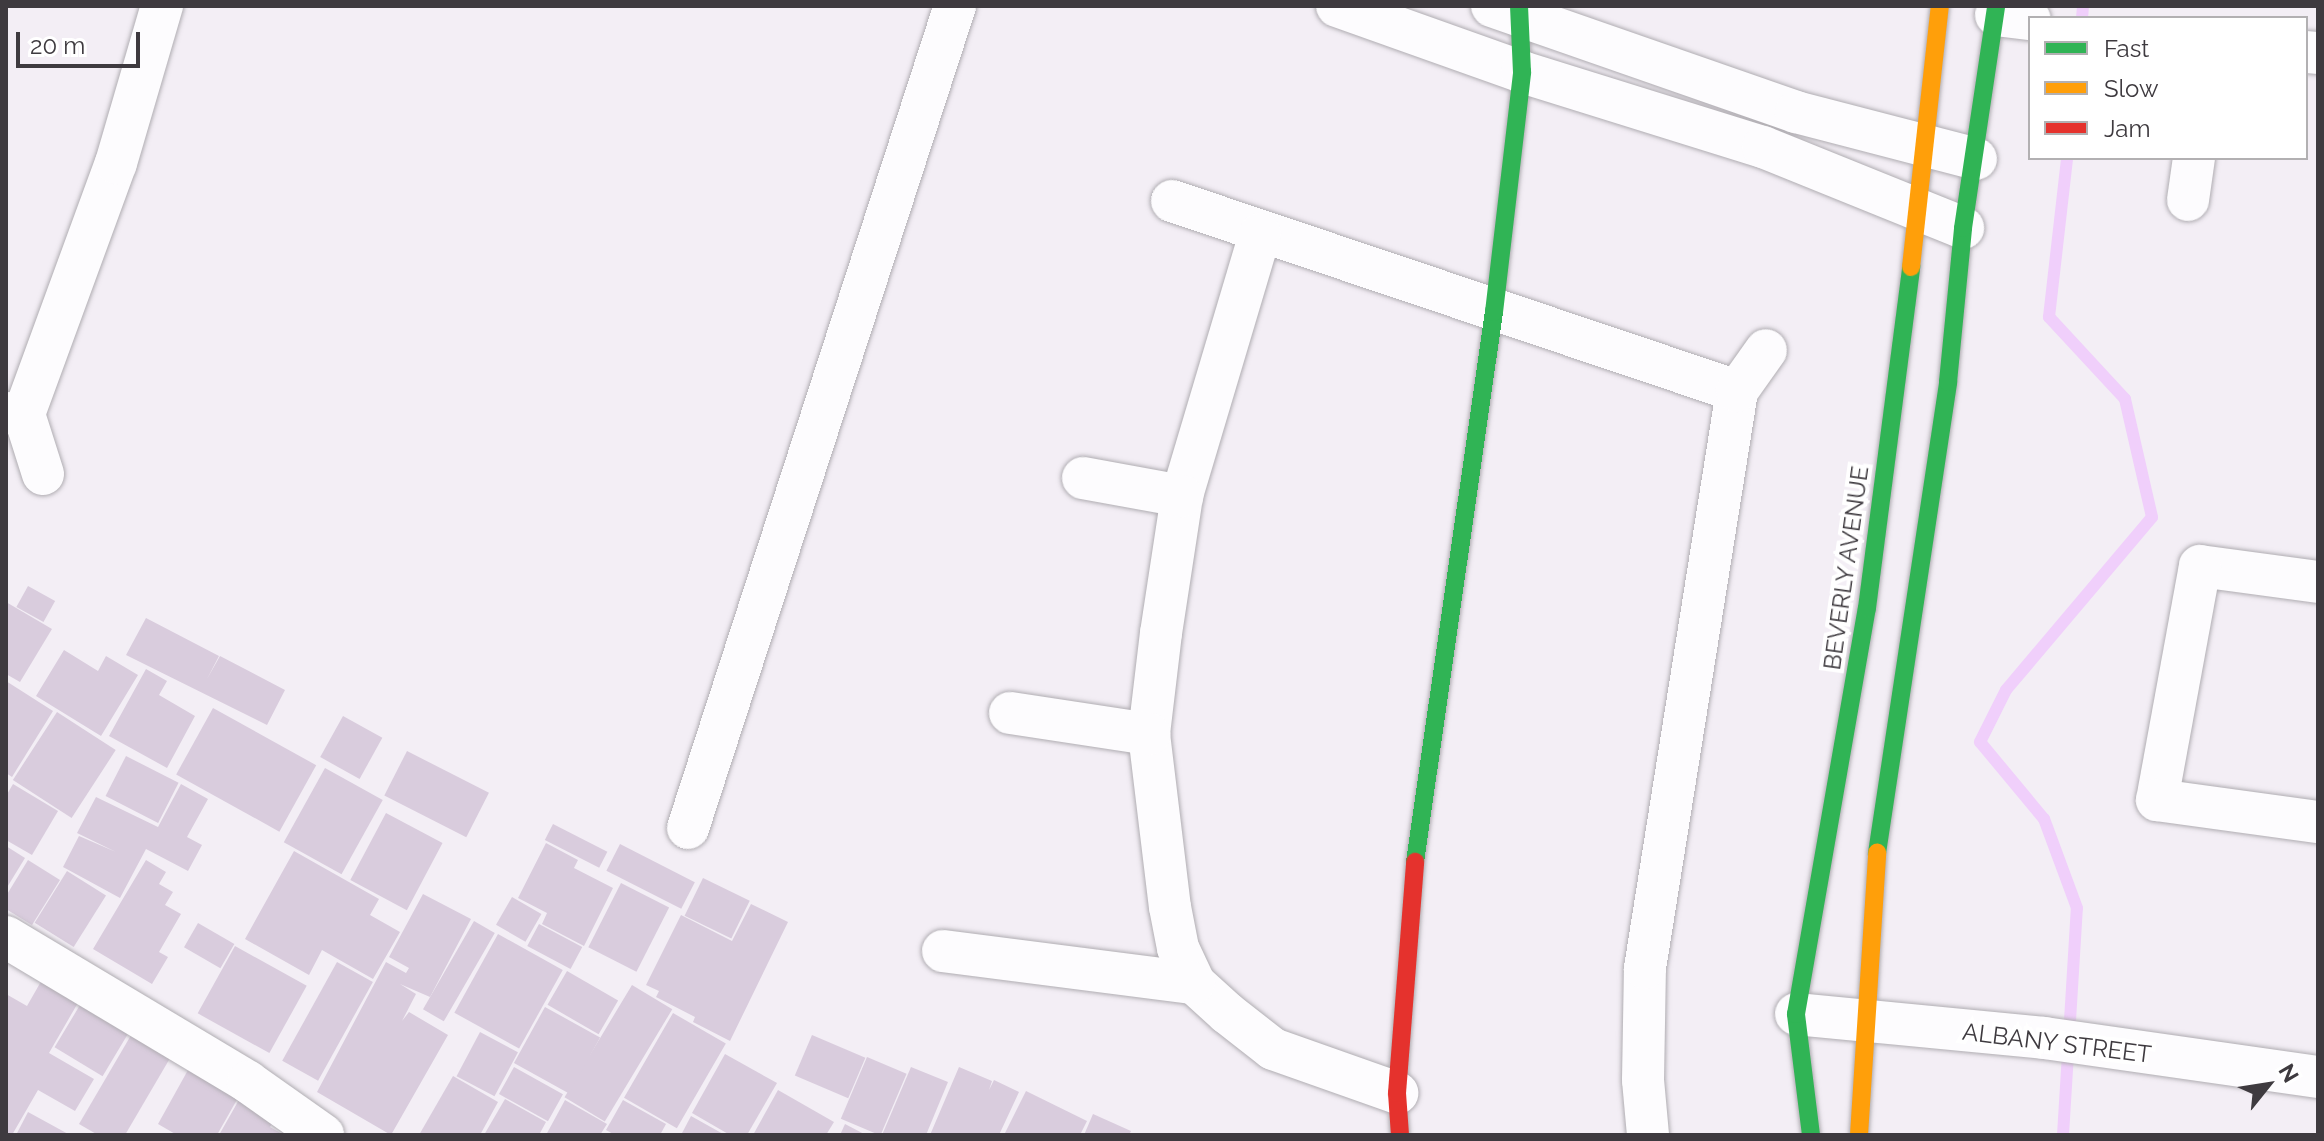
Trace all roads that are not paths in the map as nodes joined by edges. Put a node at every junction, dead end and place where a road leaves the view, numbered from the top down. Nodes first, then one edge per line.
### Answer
1 (162, 6) edge
2 (955, 6) edge
3 (1337, 6) edge
4 (1940, 6) edge
5 (1510, 9) edge
6 (2007, 14) edge
7 (1522, 72) junction
8 (1926, 146) junction
9 (1976, 159) junction
10 (2194, 160) edge
11 (2188, 200) dead end
12 (1172, 201) dead end
13 (1917, 213) junction
14 (1963, 228) junction
15 (1260, 234) junction
16 (1494, 312) junction
17 (1766, 350) dead end
18 (1737, 391) junction
19 (15, 413) edge
20 (43, 474) dead end
21 (1083, 478) dead end
22 (1182, 496) junction
23 (2318, 582) edge
24 (1010, 713) dead end
25 (1149, 734) junction
26 (2318, 822) edge
27 (688, 828) dead end
28 (6, 937) edge
29 (943, 951) dead end
30 (1194, 983) junction
31 (1796, 1014) junction
32 (1863, 1021) junction
33 (2318, 1077) edge
34 (1397, 1093) junction
35 (323, 1135) edge
36 (1400, 1135) edge
37 (1648, 1135) edge
38 (1811, 1135) edge
39 (1859, 1135) edge

1 - 19 street
2 - 27 street
3 - 7 street
4 - 8 street, BEVERLY AVENUE
5 - 7 street
5 - 8 street
6 - 9 street
7 - 13 street
7 - 16 street
8 - 9 street
8 - 13 street, BEVERLY AVENUE
9 - 14 street
10 - 11 street
12 - 15 street
13 - 14 street
13 - 31 street, BEVERLY AVENUE
14 - 32 street
15 - 16 street
15 - 22 street
16 - 18 street
16 - 34 street
17 - 18 street
18 - 37 street
19 - 20 street
21 - 22 street
22 - 25 street
23 - 26 street
24 - 25 street
25 - 30 street
28 - 35 street
29 - 30 street
30 - 34 street
31 - 32 street, ALBANY STREET
31 - 38 street, BEVERLY AVENUE
32 - 33 street, ALBANY STREET
32 - 39 street
34 - 36 street

